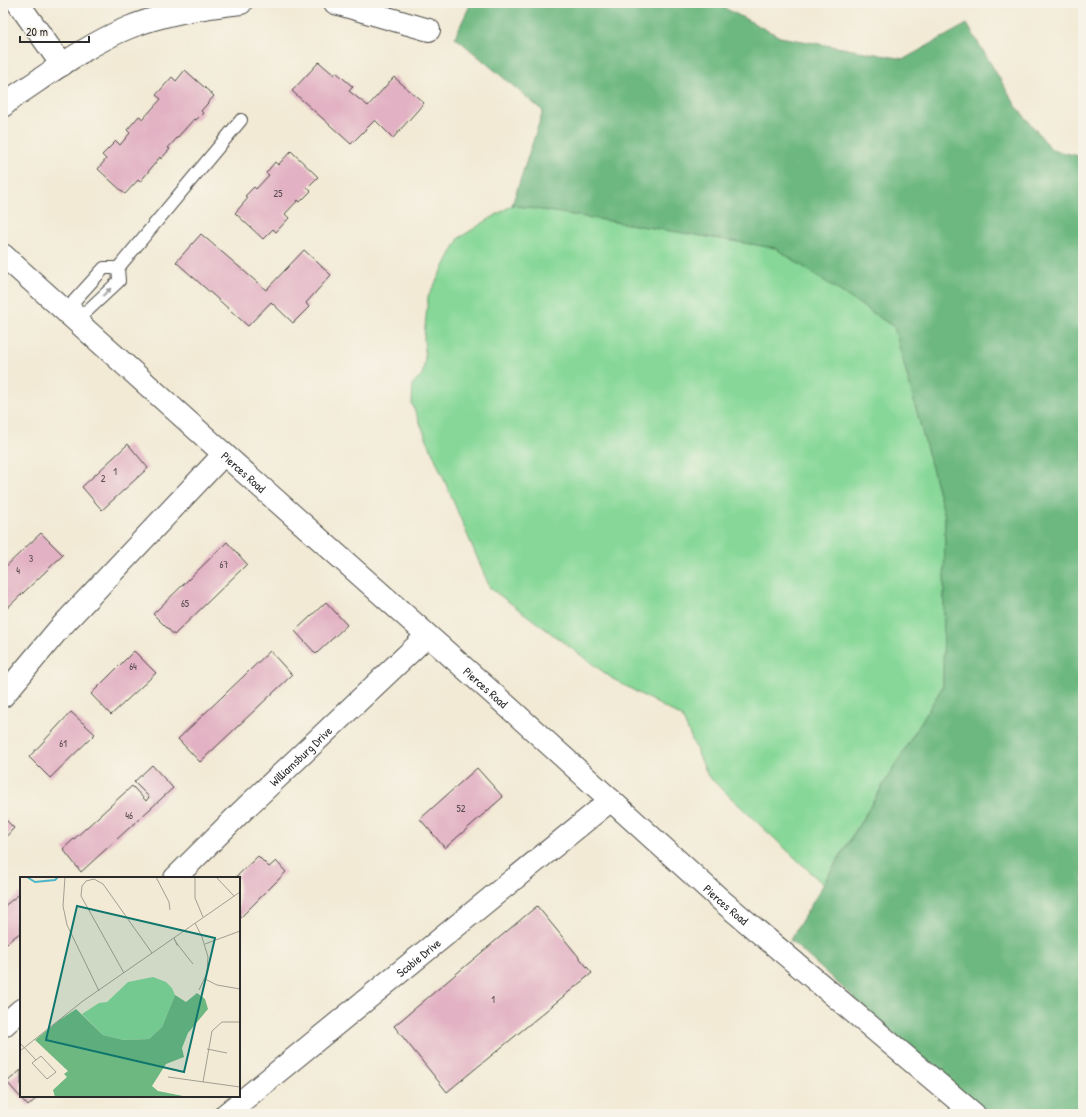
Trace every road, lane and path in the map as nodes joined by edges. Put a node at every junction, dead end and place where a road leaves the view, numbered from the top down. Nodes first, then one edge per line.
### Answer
1 (18, 3) edge
2 (241, 3) edge
3 (335, 3) edge
4 (429, 30) dead end
5 (62, 66) junction
6 (3, 106) edge
7 (241, 120) dead end
8 (3, 255) edge
9 (118, 268) junction
10 (73, 313) junction
11 (224, 454) junction
12 (427, 636) junction
13 (3, 696) edge
14 (611, 800) junction
15 (176, 877) edge
16 (20, 1011) edge
17 (3, 1026) edge
18 (226, 1114) edge
19 (974, 1114) edge

1 - 5 street
2 - 5 street
3 - 4 street
5 - 6 street
7 - 9 lane
8 - 10 street, Pierces Road
10 -> 9 lane
9 - 10 lane
10 - 11 street, Pierces Road
11 - 12 street, Pierces Road
11 - 13 street
12 - 14 street, Pierces Road
12 - 15 street, Williamsburg Drive
14 - 18 street, Scobie Drive
14 - 19 street, Pierces Road
16 - 17 street

